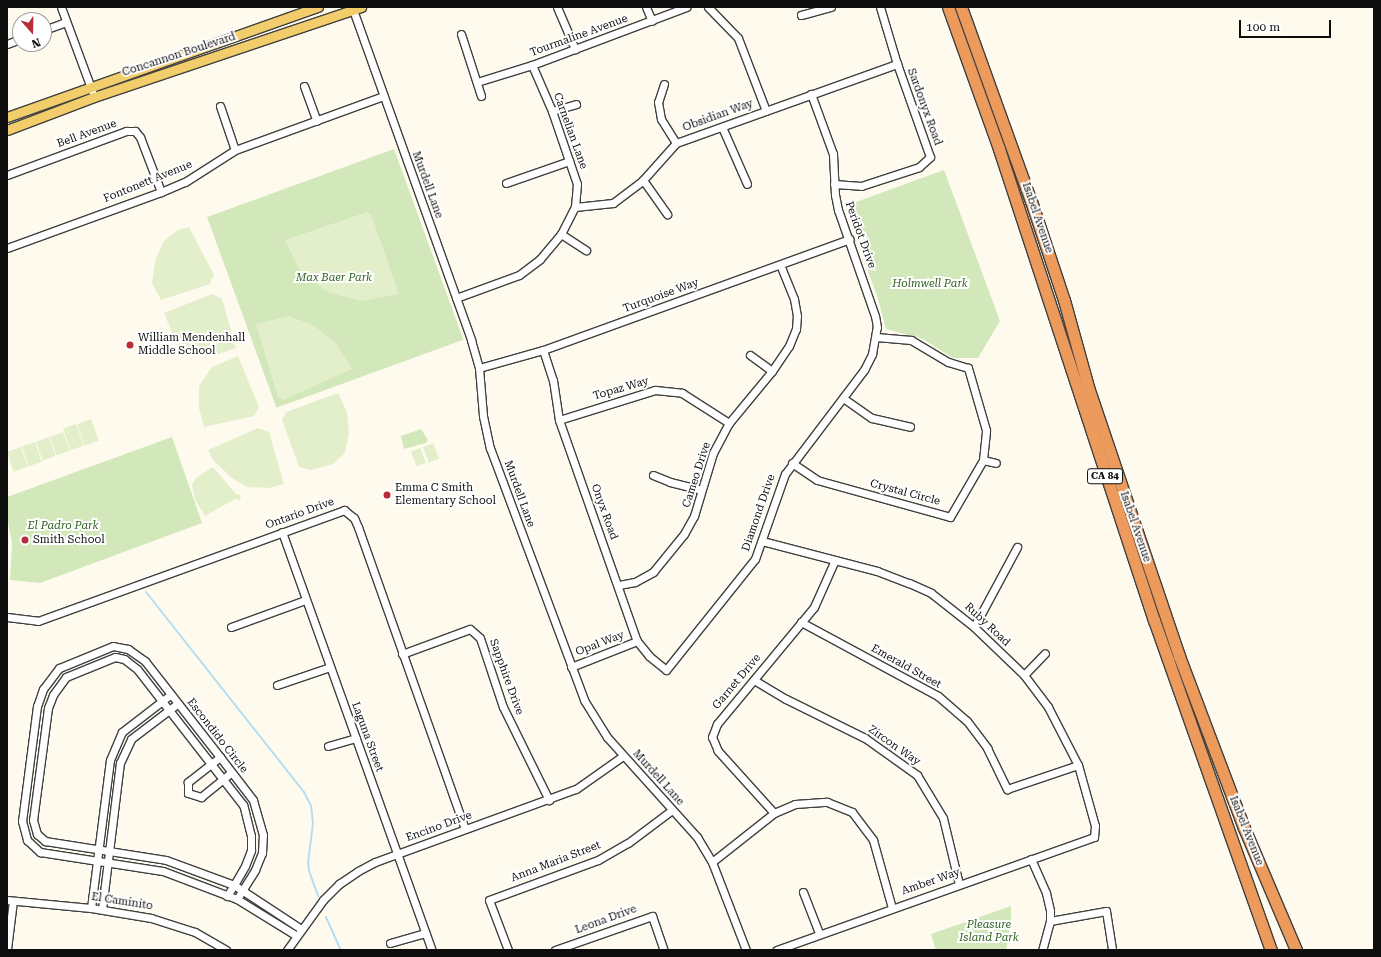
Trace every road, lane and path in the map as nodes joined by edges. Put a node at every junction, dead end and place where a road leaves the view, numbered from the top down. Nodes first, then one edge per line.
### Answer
1 (61, 7) edge
2 (318, 7) edge
3 (557, 7) edge
4 (646, 7) edge
5 (686, 7) edge
6 (708, 7) edge
7 (831, 7) edge
8 (880, 7) edge
9 (948, 7) edge
10 (961, 7) edge
11 (355, 8) edge
12 (801, 15) dead end
13 (652, 21) junction
14 (66, 22) junction
15 (52, 27) edge
16 (461, 34) dead end
17 (575, 49) junction
18 (897, 64) junction
19 (532, 65) junction
20 (477, 82) junction
21 (664, 84) dead end
22 (90, 86) junction
23 (304, 86) dead end
24 (811, 94) junction
25 (383, 96) junction
26 (481, 96) dead end
27 (94, 97) junction
28 (576, 104) dead end
29 (220, 106) dead end
30 (552, 111) junction
31 (766, 111) junction
32 (7, 116) edge
33 (317, 121) junction
34 (722, 127) junction
35 (7, 130) edge
36 (676, 143) junction
37 (235, 150) junction
38 (569, 161) junction
39 (7, 175) edge
40 (643, 180) junction
41 (506, 183) dead end
42 (747, 184) dead end
43 (834, 184) junction
44 (161, 192) junction
45 (575, 207) junction
46 (667, 214) dead end
47 (561, 234) junction
48 (849, 239) junction
49 (7, 248) edge
50 (586, 250) dead end
51 (780, 265) junction
52 (456, 298) junction
53 (876, 337) junction
54 (543, 350) junction
55 (750, 355) dead end
56 (479, 368) junction
57 (772, 371) junction
58 (843, 398) junction
59 (559, 420) junction
60 (729, 422) junction
61 (910, 427) dead end
62 (983, 460) junction
63 (792, 463) junction
64 (996, 463) dead end
65 (653, 474) dead end
66 (701, 490) junction
67 (282, 532) junction
68 (762, 541) junction
69 (1017, 547) dead end
70 (835, 560) junction
71 (619, 586) junction
72 (305, 600) junction
73 (7, 618) edge
74 (801, 622) junction
75 (231, 627) dead end
76 (974, 627) junction
77 (637, 641) junction
78 (1046, 652) dead end
79 (402, 654) junction
80 (85, 657) junction
81 (89, 667) junction
82 (571, 667) junction
83 (330, 668) junction
84 (666, 670) joint
85 (1024, 675) junction
86 (754, 680) junction
87 (277, 685) dead end
88 (170, 695) junction
89 (161, 702) junction
90 (177, 704) junction
91 (168, 710) junction
92 (356, 738) junction
93 (328, 746) dead end
94 (220, 756) junction
95 (623, 756) junction
96 (110, 760) junction
97 (120, 763) junction
98 (211, 763) junction
99 (1078, 765) junction
100 (231, 773) junction
101 (222, 779) junction
102 (27, 780) junction
103 (38, 781) junction
104 (549, 800) junction
105 (672, 810) junction
106 (774, 813) junction
107 (465, 829) junction
108 (1094, 836) joint
109 (99, 849) junction
110 (110, 851) junction
111 (396, 854) junction
112 (1031, 859) junction
113 (97, 860) junction
114 (108, 862) junction
115 (712, 862) junction
116 (959, 884) junction
117 (234, 885) junction
118 (243, 891) junction
119 (803, 892) dead end
120 (227, 896) junction
121 (237, 899) junction
122 (10, 900) edge
123 (91, 908) junction
124 (892, 908) junction
125 (102, 909) junction
126 (1050, 921) junction
127 (301, 929) junction
128 (426, 933) junction
129 (819, 933) junction
130 (297, 936) junction
131 (390, 943) dead end
132 (7, 949) edge
133 (226, 950) edge
134 (286, 950) edge
135 (432, 950) edge
136 (508, 950) edge
137 (556, 950) edge
138 (664, 950) edge
139 (746, 950) edge
140 (776, 950) edge
141 (1042, 950) edge
142 (1112, 950) edge
143 (1271, 950) edge
144 (1296, 950) edge

1 - 14 street
2 - 22 main road, Concannon Boulevard
3 - 17 street
4 - 13 street
5 - 13 street, Tourmaline Avenue
6 - 31 street
7 - 12 street
8 - 18 street, Sardonyx Road
9 - 143 highway, Isabel Avenue / CA 84
10 - 144 highway, Isabel Avenue
11 - 25 street, Murdell Lane
11 - 27 main road, Concannon Boulevard
13 - 17 street, Tourmaline Avenue
14 - 15 street
14 - 22 street
16 - 20 street
17 - 19 street, Tourmaline Avenue
18 - 24 street, Obsidian Way
18 - 43 street, Sardonyx Road
19 - 20 street, Tourmaline Avenue
19 - 30 street, Carnelian Lane
20 - 26 street
21 - 36 street
22 - 27 street
22 - 32 main road, Concannon Boulevard
23 - 33 street
24 - 31 street, Obsidian Way
24 - 43 street, Peridot Drive
25 - 33 street, Fontonett Avenue
25 - 52 street, Murdell Lane
27 - 35 main road, Concannon Boulevard
28 - 30 street
29 - 37 street
30 - 38 street, Carnelian Lane
31 - 34 street, Obsidian Way
33 - 37 street, Fontonett Avenue
34 - 36 street, Obsidian Way
34 - 42 street
36 - 40 street, Obsidian Way
37 - 44 street, Fontonett Avenue
38 - 41 street
38 - 45 street, Carnelian Lane
39 - 44 street, Bell Avenue
40 - 45 street, Obsidian Way
40 - 46 street
43 - 48 street, Peridot Drive
44 - 49 street, Fontonett Avenue
45 - 47 street
47 - 50 street
47 - 52 street
48 - 51 street, Turquoise Way
48 - 53 street, Peridot Drive
51 - 54 street, Turquoise Way
51 - 57 street, Cameo Drive
52 - 56 street, Murdell Lane
53 - 58 street, Diamond Drive
53 - 62 street, Crystal Circle
54 - 56 street, Turquoise Way
54 - 59 street, Onyx Road
55 - 57 street
56 - 82 street, Murdell Lane
57 - 60 street, Cameo Drive
58 - 61 street
58 - 63 street, Diamond Drive
59 - 60 street, Topaz Way
59 - 71 street, Onyx Road
60 - 66 street, Cameo Drive
62 - 63 street, Crystal Circle
62 - 64 street
63 - 68 street, Diamond Drive
65 - 66 street
66 - 71 street, Cameo Drive
67 - 72 street, Laguna Street
67 - 73 street, Ontario Drive
67 - 79 street, Ontario Drive
68 - 70 street, Ruby Road
68 - 84 street, Diamond Drive
69 - 76 street
70 - 74 street, Garnet Drive
70 - 76 street, Ruby Road
71 - 77 street, Onyx Road
72 - 75 street
72 - 83 street, Laguna Street
74 - 86 street, Garnet Drive
74 - 99 street, Emerald Street
76 - 85 street, Ruby Road
77 - 82 street, Opal Way
77 - 84 street, Onyx Road
78 - 85 street
79 - 104 street, Sapphire Drive
79 - 107 street, Ontario Drive
80 - 81 street
80 - 88 street, Escondido Circle
80 - 102 street, Escondido Circle
81 - 89 street, Escondido Circle
81 - 103 street, Escondido Circle
82 - 95 street, Murdell Lane
83 - 87 street
83 - 92 street, Laguna Street
85 - 99 street, Ruby Road
86 - 106 street, Garnet Drive
86 - 116 street, Zircon Way
88 - 89 street
88 - 90 street, Escondido Circle
89 - 91 street, Escondido Circle
89 - 96 street
90 - 91 street
90 - 94 street, Escondido Circle
91 - 97 street
91 - 98 street, Escondido Circle
92 - 93 street
92 - 111 street, Laguna Street
94 - 98 street
94 - 100 street, Escondido Circle
95 - 104 street, Encino Drive
95 - 105 street, Murdell Lane
96 - 97 street
96 - 109 street
97 - 110 street
98 - 101 street, Escondido Circle
98 - 101 street
99 - 108 street, Ruby Road
100 - 101 street
100 - 118 street, Escondido Circle
101 - 117 street, Escondido Circle
102 - 103 street
102 - 113 street, Escondido Circle
103 - 109 street, Escondido Circle
104 - 107 street, Encino Drive
105 - 115 street, Murdell Lane
105 - 136 street, Anna Maria Street
106 - 115 street
106 - 124 street
107 - 111 street, Encino Drive
108 - 112 street, Amber Way
109 - 110 street, Escondido Circle
109 - 113 street
110 - 114 street
110 - 117 street, Escondido Circle
111 - 127 street, Encino Drive
111 - 128 street, Laguna Street
112 - 116 street, Amber Way
112 - 126 street
113 - 114 street, Escondido Circle
113 - 123 street
114 - 120 street, Escondido Circle
114 - 125 street
115 - 139 street, Murdell Lane
116 - 124 street, Amber Way
117 - 118 street, Escondido Circle
117 - 120 street, Escondido Circle
118 - 121 street, Escondido Circle
118 - 127 street, Escondido Circle
119 - 129 street
120 - 121 street, Escondido Circle
121 - 130 street, Escondido Circle
122 - 123 street, El Caminito
122 - 132 street
123 - 125 street, El Caminito
124 - 129 street, Amber Way
125 - 133 street, El Caminito
126 - 141 street
126 - 142 street
127 - 130 street, Encino Drive
128 - 131 street
128 - 135 street, Laguna Street
129 - 140 street, Amber Way
130 - 134 street, Encino Drive
137 - 138 street, Leona Drive

